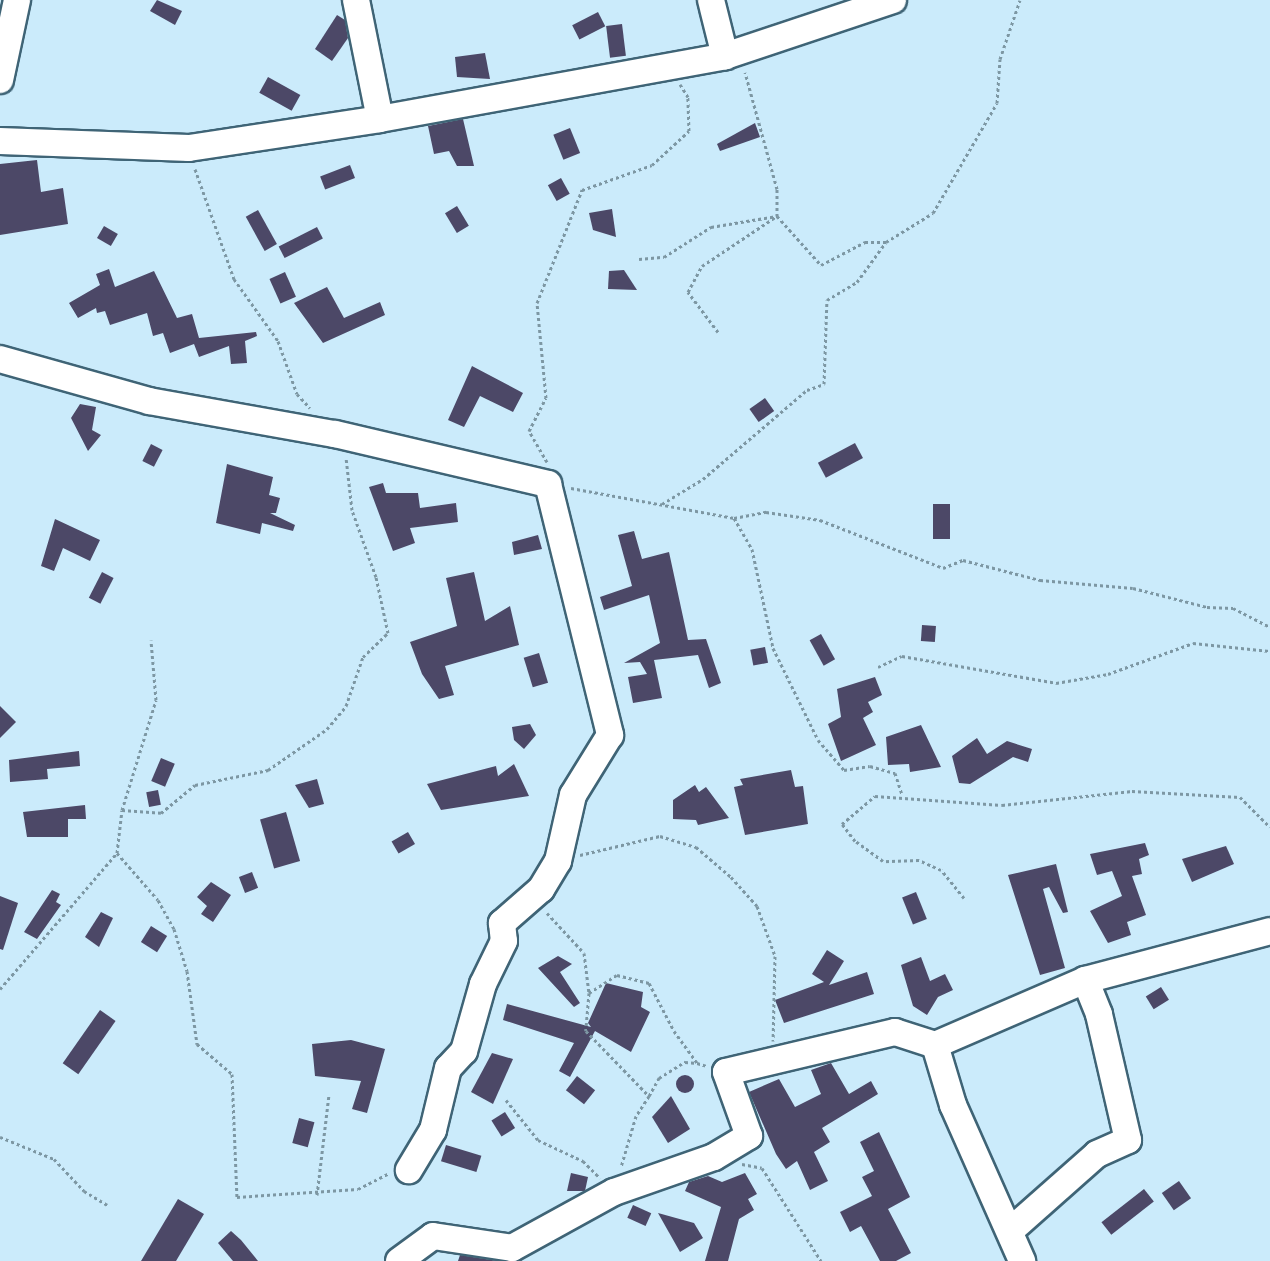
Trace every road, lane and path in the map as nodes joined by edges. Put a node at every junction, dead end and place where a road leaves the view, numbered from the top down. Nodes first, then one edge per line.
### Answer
1 (17, 0) edge
2 (356, 0) edge
3 (711, 0) edge
4 (893, 0) edge
5 (1020, 0) edge
6 (732, 54) junction
7 (668, 64) junction
8 (0, 80) edge
9 (380, 119) junction
10 (0, 141) edge
11 (189, 148) junction
12 (777, 216) junction
13 (886, 242) junction
14 (639, 259) dead end
15 (718, 332) dead end
16 (0, 359) edge
17 (312, 410) dead end
18 (335, 434) junction
19 (548, 484) junction
20 (661, 505) junction
21 (734, 518) junction
22 (1270, 627) edge
23 (151, 640) dead end
24 (1270, 651) edge
25 (878, 667) dead end
26 (902, 795) junction
27 (122, 810) junction
28 (1270, 827) edge
29 (117, 854) junction
30 (558, 861) junction
31 (541, 889) junction
32 (964, 898) dead end
33 (1270, 931) edge
34 (1085, 980) junction
35 (0, 988) edge
36 (590, 993) junction
37 (935, 1045) junction
38 (778, 1060) junction
39 (698, 1063) junction
40 (726, 1072) junction
41 (329, 1094) dead end
42 (649, 1096) junction
43 (506, 1100) dead end
44 (0, 1137) edge
45 (714, 1157) junction
46 (409, 1170) joint
47 (614, 1192) junction
48 (316, 1195) junction
49 (107, 1205) dead end
50 (1010, 1231) junction
51 (399, 1261) edge
52 (821, 1261) edge
53 (1022, 1261) edge

1 - 8 street
2 - 9 street
3 - 6 street
4 - 6 street
5 - 13 path
6 - 7 street
6 - 12 path
7 - 9 street
7 - 19 path
9 - 11 street
10 - 11 street
11 - 17 path
12 - 13 path
12 - 14 path
12 - 15 path
13 - 20 path
16 - 18 street
18 - 19 street
18 - 27 path
19 - 20 path
19 - 30 street
20 - 21 path
21 - 22 path
21 - 26 path
23 - 27 path
24 - 25 path
26 - 28 path
26 - 32 path
27 - 29 path
29 - 35 path
29 - 48 path
30 - 31 street
30 - 38 path
31 - 36 path
31 - 46 street
33 - 34 street
34 - 37 street
34 - 50 street
36 - 39 path
36 - 42 path
37 - 38 street
37 - 50 street
38 - 40 street
39 - 40 path
39 - 42 path
40 - 45 street
41 - 48 path
42 - 47 path
43 - 47 path
44 - 49 path
45 - 47 street
45 - 52 path
46 - 48 path
47 - 51 street
50 - 53 street

